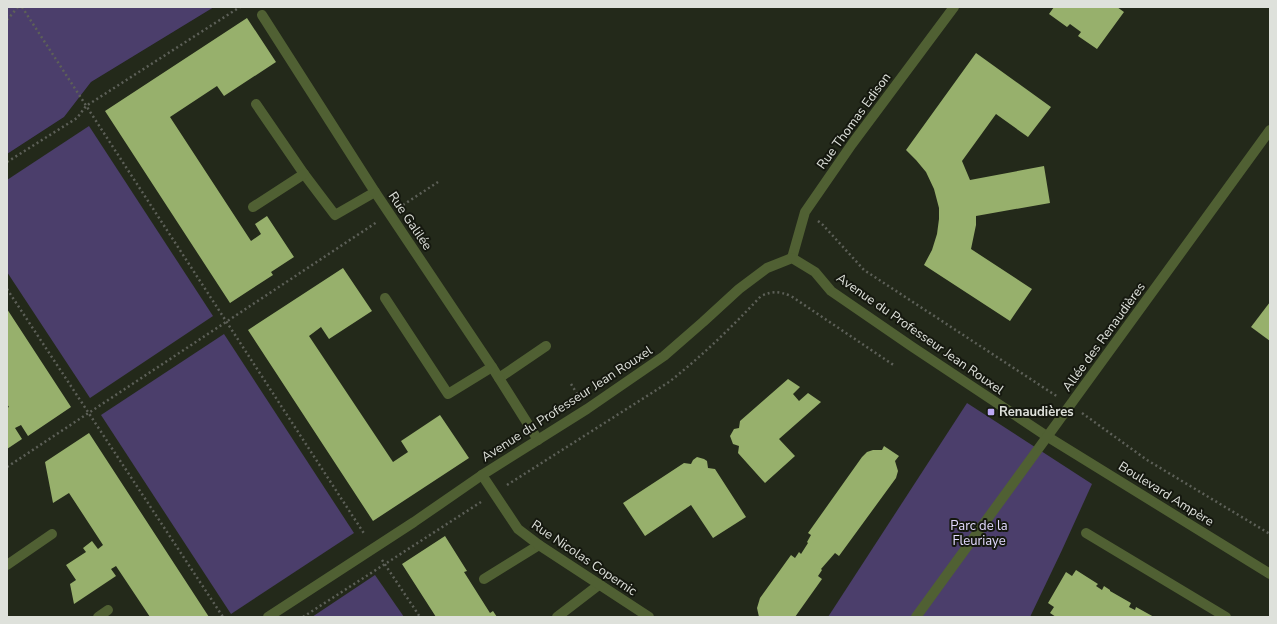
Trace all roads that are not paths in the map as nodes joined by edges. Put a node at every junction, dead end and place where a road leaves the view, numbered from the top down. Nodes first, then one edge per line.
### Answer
1 (954, 7) edge
2 (262, 16) dead end
3 (256, 104) dead end
4 (1270, 130) edge
5 (304, 174) junction
6 (375, 192) junction
7 (253, 207) dead end
8 (792, 258) junction
9 (385, 298) dead end
10 (546, 346) dead end
11 (492, 367) junction
12 (499, 378) junction
13 (1048, 437) junction
14 (538, 440) junction
15 (482, 475) junction
16 (1086, 533) dead end
17 (52, 534) dead end
18 (539, 545) junction
19 (7, 565) edge
20 (1270, 574) edge
21 (484, 579) dead end
22 (600, 584) junction
23 (108, 610) dead end
24 (98, 617) edge
25 (268, 617) edge
26 (558, 617) edge
27 (649, 617) edge
28 (916, 617) edge
29 (1226, 617) edge

1 - 8 street, Rue Thomas Edison
2 - 6 street, Rue Galilée
3 - 5 street
4 - 13 street, Allée des Renaudières
5 - 6 street
5 - 7 street
6 - 11 street, Rue Galilée
8 - 13 street, Avenue du Professeur Jean Rouxel
8 - 14 street, Avenue du Professeur Jean Rouxel
9 - 11 street
10 - 12 street
11 - 12 street, Rue Galilée
12 - 14 street, Rue Galilée
13 - 20 street, Boulevard Ampère
13 - 28 street, Allée des Renaudières
14 - 15 street, Avenue du Professeur Jean Rouxel
15 - 18 street, Rue Nicolas Copernic
15 - 25 street, Avenue du Professeur Jean Rouxel
16 - 29 street
17 - 19 street
18 - 21 street
18 - 22 street, Rue Nicolas Copernic
22 - 26 street
22 - 27 street, Rue Nicolas Copernic
23 - 24 street

